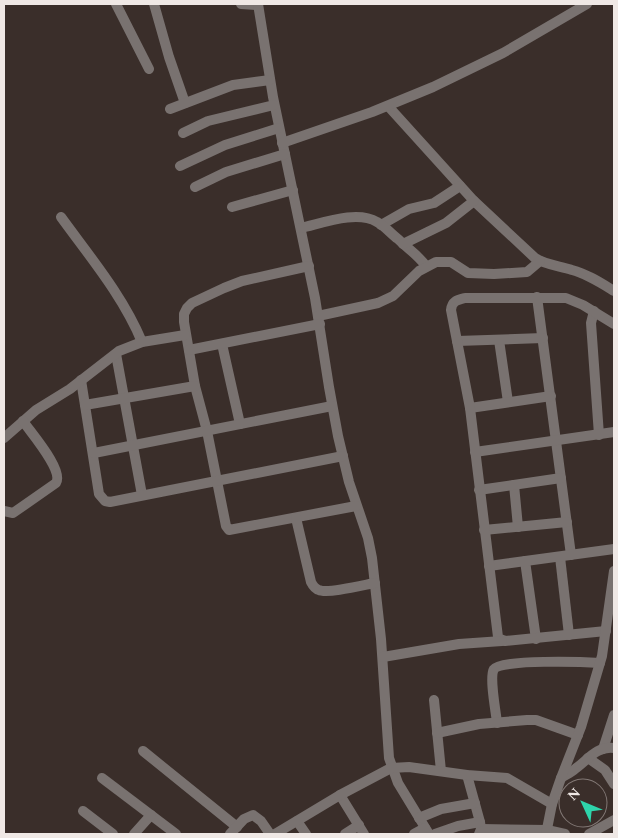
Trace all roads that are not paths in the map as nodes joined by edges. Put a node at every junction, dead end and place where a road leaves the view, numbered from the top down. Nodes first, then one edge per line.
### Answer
1 (116, 4) edge
2 (154, 4) edge
3 (241, 4) edge
4 (258, 4) edge
5 (586, 4) edge
6 (148, 69) dead end
7 (270, 80) junction
8 (185, 103) junction
9 (274, 105) junction
10 (388, 106) junction
11 (170, 109) dead end
12 (279, 128) junction
13 (183, 134) dead end
14 (284, 148) junction
15 (180, 166) dead end
16 (460, 186) junction
17 (195, 187) dead end
18 (293, 190) junction
19 (474, 201) junction
20 (232, 207) dead end
21 (61, 216) dead end
22 (381, 224) junction
23 (301, 228) junction
24 (404, 244) junction
25 (540, 261) junction
26 (309, 266) junction
27 (426, 266) junction
28 (614, 291) edge
29 (537, 297) junction
30 (594, 311) junction
31 (319, 320) junction
32 (614, 324) edge
33 (185, 335) junction
34 (543, 338) junction
35 (499, 340) junction
36 (457, 341) junction
37 (142, 342) junction
38 (222, 344) junction
39 (189, 350) junction
40 (116, 354) junction
41 (81, 380) junction
42 (196, 386) junction
43 (551, 396) junction
44 (124, 398) junction
45 (508, 402) junction
46 (85, 405) junction
47 (332, 406) junction
48 (470, 408) junction
49 (23, 421) junction
50 (240, 424) junction
51 (207, 431) junction
52 (614, 432) edge
53 (599, 435) junction
54 (4, 438) edge
55 (557, 441) junction
56 (134, 446) junction
57 (475, 452) junction
58 (94, 453) junction
59 (344, 456) junction
60 (561, 478) junction
61 (217, 481) junction
62 (514, 485) junction
63 (479, 490) junction
64 (142, 495) junction
65 (356, 506) junction
66 (4, 511) edge
67 (296, 518) junction
68 (567, 522) junction
69 (518, 527) junction
70 (484, 530) junction
71 (614, 549) edge
72 (571, 555) junction
73 (560, 557) junction
74 (525, 561) junction
75 (489, 566) junction
76 (614, 571) edge
77 (374, 584) junction
78 (606, 632) junction
79 (568, 635) junction
80 (536, 639) junction
81 (502, 641) junction
82 (383, 657) junction
83 (600, 663) junction
84 (434, 700) dead end
85 (614, 715) edge
86 (497, 723) junction
87 (437, 733) junction
88 (578, 736) junction
89 (614, 748) edge
90 (603, 749) junction
91 (143, 751) dead end
92 (588, 758) junction
93 (391, 768) junction
94 (441, 771) junction
95 (467, 776) junction
96 (102, 778) dead end
97 (560, 778) joint
98 (558, 784) edge
99 (614, 784) edge
100 (340, 795) junction
101 (474, 804) junction
102 (552, 804) junction
103 (83, 811) dead end
104 (151, 815) junction
105 (419, 818) junction
106 (614, 820) edge
107 (297, 821) junction
108 (479, 828) edge
109 (233, 830) edge
110 (362, 830) edge
111 (427, 831) edge
112 (546, 832) edge
113 (113, 834) edge
114 (134, 834) edge
115 (176, 834) edge
116 (270, 834) edge
117 (275, 834) edge
118 (306, 834) edge
119 (344, 834) edge
120 (414, 834) edge
121 (434, 834) edge
122 (565, 834) edge
123 (589, 834) edge

1 - 6 street
2 - 8 street
3 - 4 street
4 - 7 street
5 - 10 street
7 - 8 street
7 - 9 street
8 - 11 street
9 - 12 street
9 - 13 street
10 - 14 street
10 - 16 street
12 - 14 street
12 - 15 street
14 - 17 street
14 - 18 street
16 - 19 street
16 - 22 street
18 - 20 street
18 - 23 street
19 - 24 street
19 - 25 street
21 - 37 street
22 - 23 street
22 - 24 street
23 - 26 street
24 - 27 street
25 - 27 street
25 - 28 street
26 - 31 street
26 - 33 street
27 - 31 street
29 - 30 street
29 - 34 street
29 - 36 street
30 - 32 street
30 - 53 street
31 - 38 street
31 - 47 street
33 - 37 street
33 - 39 street
34 - 35 street
34 - 43 street
35 - 36 street
35 - 45 street
36 - 48 street
37 - 40 street
38 - 39 street
38 - 50 street
39 - 42 street
40 - 41 street
40 - 44 street
41 - 46 street
41 - 49 street
42 - 44 street
42 - 51 street
43 - 45 street
43 - 55 street
44 - 46 street
44 - 56 street
45 - 48 street
46 - 58 street
47 - 50 street
47 - 59 street
48 - 57 street
49 - 54 street
49 - 66 street
50 - 51 street
51 - 56 street
51 - 61 street
52 - 53 street
53 - 55 street
55 - 57 street
55 - 60 street
56 - 58 street
56 - 64 street
57 - 63 street
58 - 64 street
59 - 61 street
59 - 65 street
60 - 62 street
60 - 68 street
61 - 64 street
61 - 67 street
62 - 63 street
62 - 69 street
63 - 70 street
65 - 67 street
65 - 77 street
67 - 77 street
68 - 69 street
68 - 72 street
69 - 70 street
70 - 75 street
71 - 72 street
72 - 73 street
73 - 74 street
73 - 79 street
74 - 75 street
74 - 80 street
75 - 81 street
76 - 78 street
77 - 82 street
78 - 79 street
78 - 83 street
79 - 80 street
80 - 81 street
81 - 82 street
82 - 93 street
83 - 86 street
83 - 88 street
84 - 87 street
85 - 90 street
86 - 87 street
86 - 88 street
87 - 94 street
88 - 97 street
89 - 90 street
90 - 92 street
91 - 109 street
92 - 97 street
92 - 99 street
93 - 94 street
93 - 100 street
93 - 105 street
94 - 95 street
95 - 101 street
95 - 102 street
96 - 104 street
98 - 102 street
100 - 107 street
100 - 110 street
101 - 105 street
101 - 108 street
102 - 112 street
103 - 113 street
104 - 114 street
104 - 115 street
105 - 111 street
106 - 123 street
107 - 117 street
107 - 118 street
108 - 112 street
108 - 121 street
109 - 116 street
110 - 119 street
111 - 120 street
112 - 122 street

